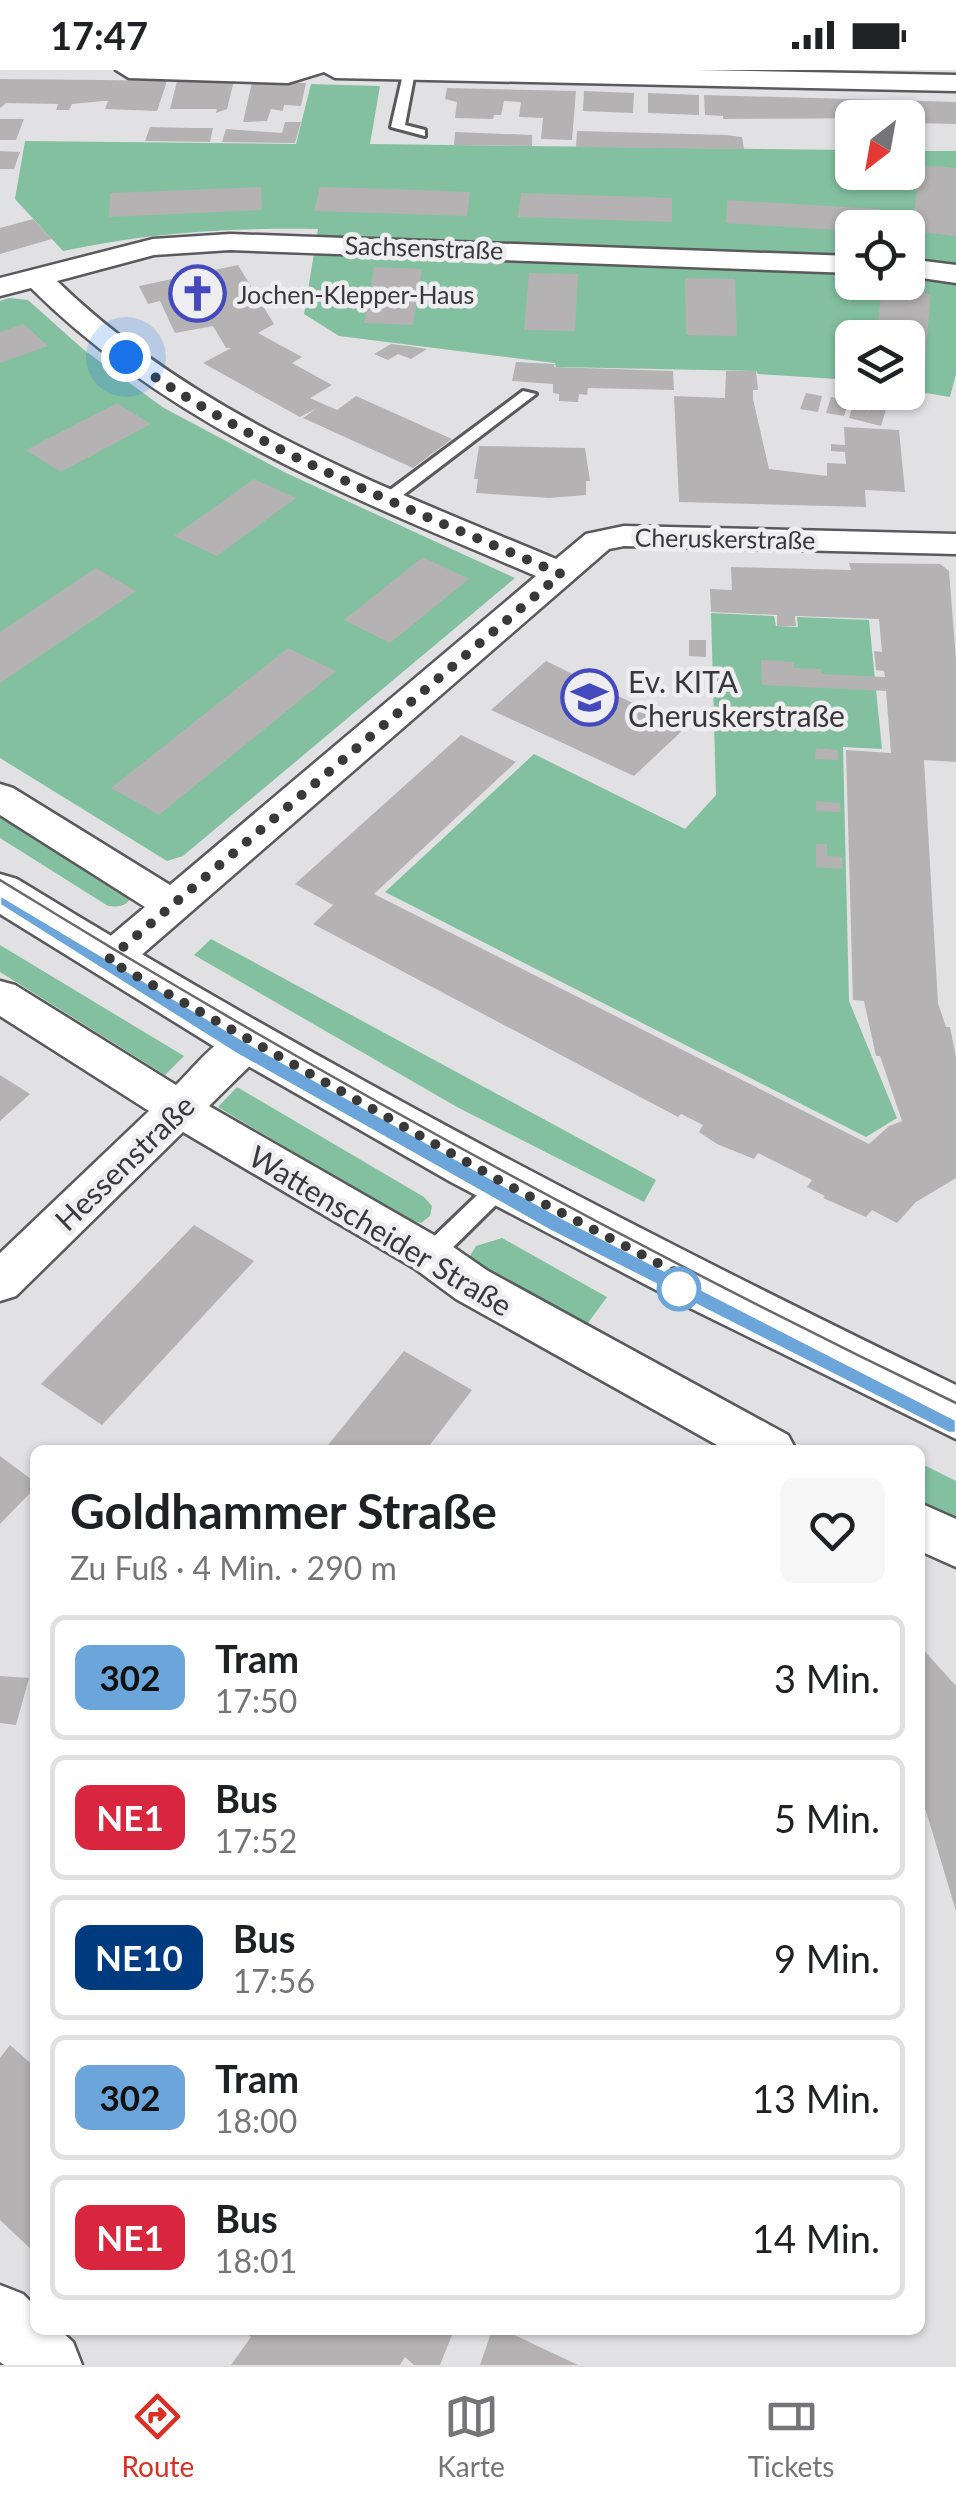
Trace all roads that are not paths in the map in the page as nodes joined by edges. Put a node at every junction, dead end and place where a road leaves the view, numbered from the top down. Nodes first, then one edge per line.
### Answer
1 (129, 70) edge
2 (313, 70) edge
3 (334, 70) edge
4 (409, 72) edge
5 (956, 83) edge
6 (420, 134) dead end
7 (835, 263) edge
8 (925, 270) edge
9 (956, 274) edge
10 (36, 277) junction
11 (0, 287) edge
12 (528, 394) dead end
13 (388, 499) junction
14 (956, 544) edge
15 (561, 574) junction
16 (0, 797) edge
17 (0, 891) edge
18 (172, 906) junction
19 (108, 960) junction
20 (0, 996) edge
21 (248, 1042) junction
22 (179, 1109) junction
23 (504, 1183) junction
24 (430, 1255) junction
25 (0, 1282) edge
26 (956, 1413) edge
27 (762, 1445) edge
28 (925, 1528) edge
29 (956, 1544) edge
30 (0, 2317) edge
31 (50, 2365) edge

1 - 2 street
3 - 4 street
4 - 5 street
4 - 6 lane
7 - 10 street, Sachsenstraße
8 - 9 street
10 - 11 street, Sachsenstraße
10 - 13 street
12 - 13 lane
13 - 15 street
14 - 15 street, Cheruskerstraße
15 - 18 street, Cheruskerstraße
16 - 18 street
17 - 19 main road
18 - 19 street, Cheruskerstraße
19 - 21 main road
20 - 22 street, Wattenscheider Straße
21 - 22 street, Hessenstraße
21 - 23 main road
22 - 24 street, Wattenscheider Straße
22 - 25 street, Hessenstraße
23 - 24 lane
23 - 26 main road
24 - 27 street, Wattenscheider Straße
28 - 29 street
30 - 31 street

